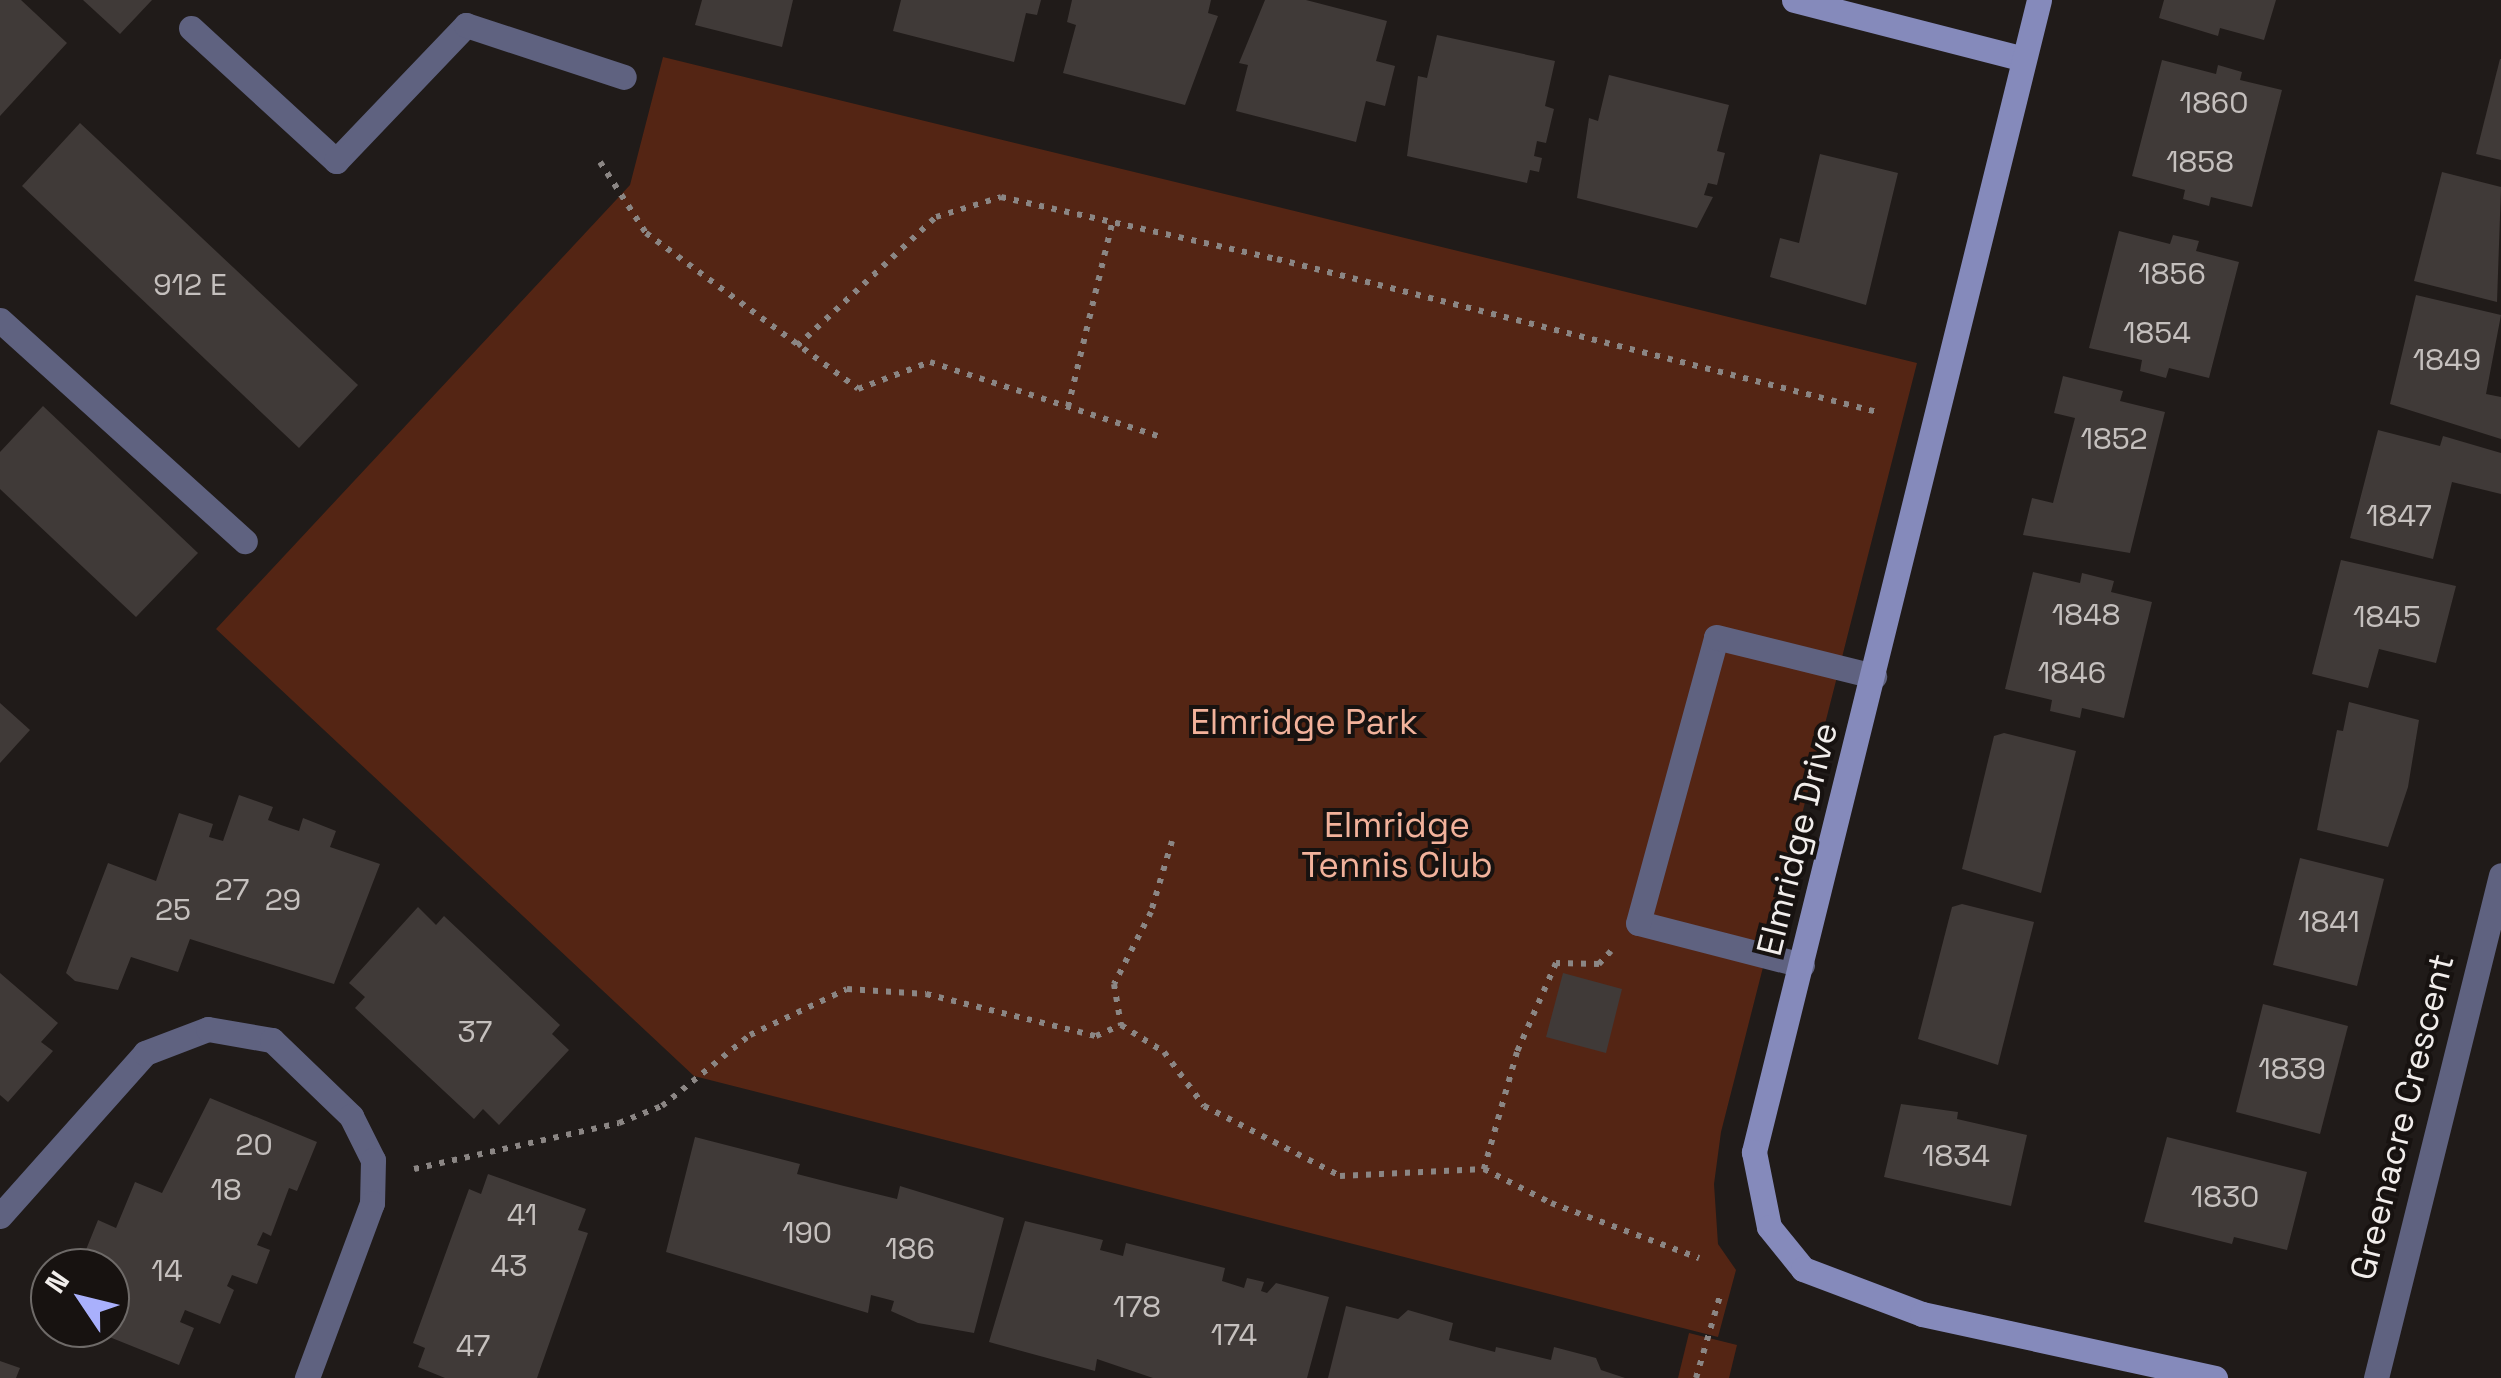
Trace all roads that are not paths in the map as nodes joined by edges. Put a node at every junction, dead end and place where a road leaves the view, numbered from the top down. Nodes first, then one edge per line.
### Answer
1 (1794, 0) edge
2 (2039, 0) edge
3 (192, 28) dead end
4 (2023, 59) junction
5 (624, 77) dead end
6 (0, 320) edge
7 (246, 541) dead end
8 (1874, 676) junction
9 (2501, 875) edge
10 (1802, 965) junction
11 (0, 1216) edge
12 (307, 1378) edge
13 (2216, 1378) edge
14 (2376, 1378) edge

1 - 4 street
2 - 4 street, Elmridge Drive
3 - 5 street
4 - 8 street, Elmridge Drive
6 - 7 street
8 - 10 street, Elmridge Drive
8 - 10 street
9 - 14 street, Greenacre Crescent
10 - 13 street, Elmridge Drive
11 - 12 street

